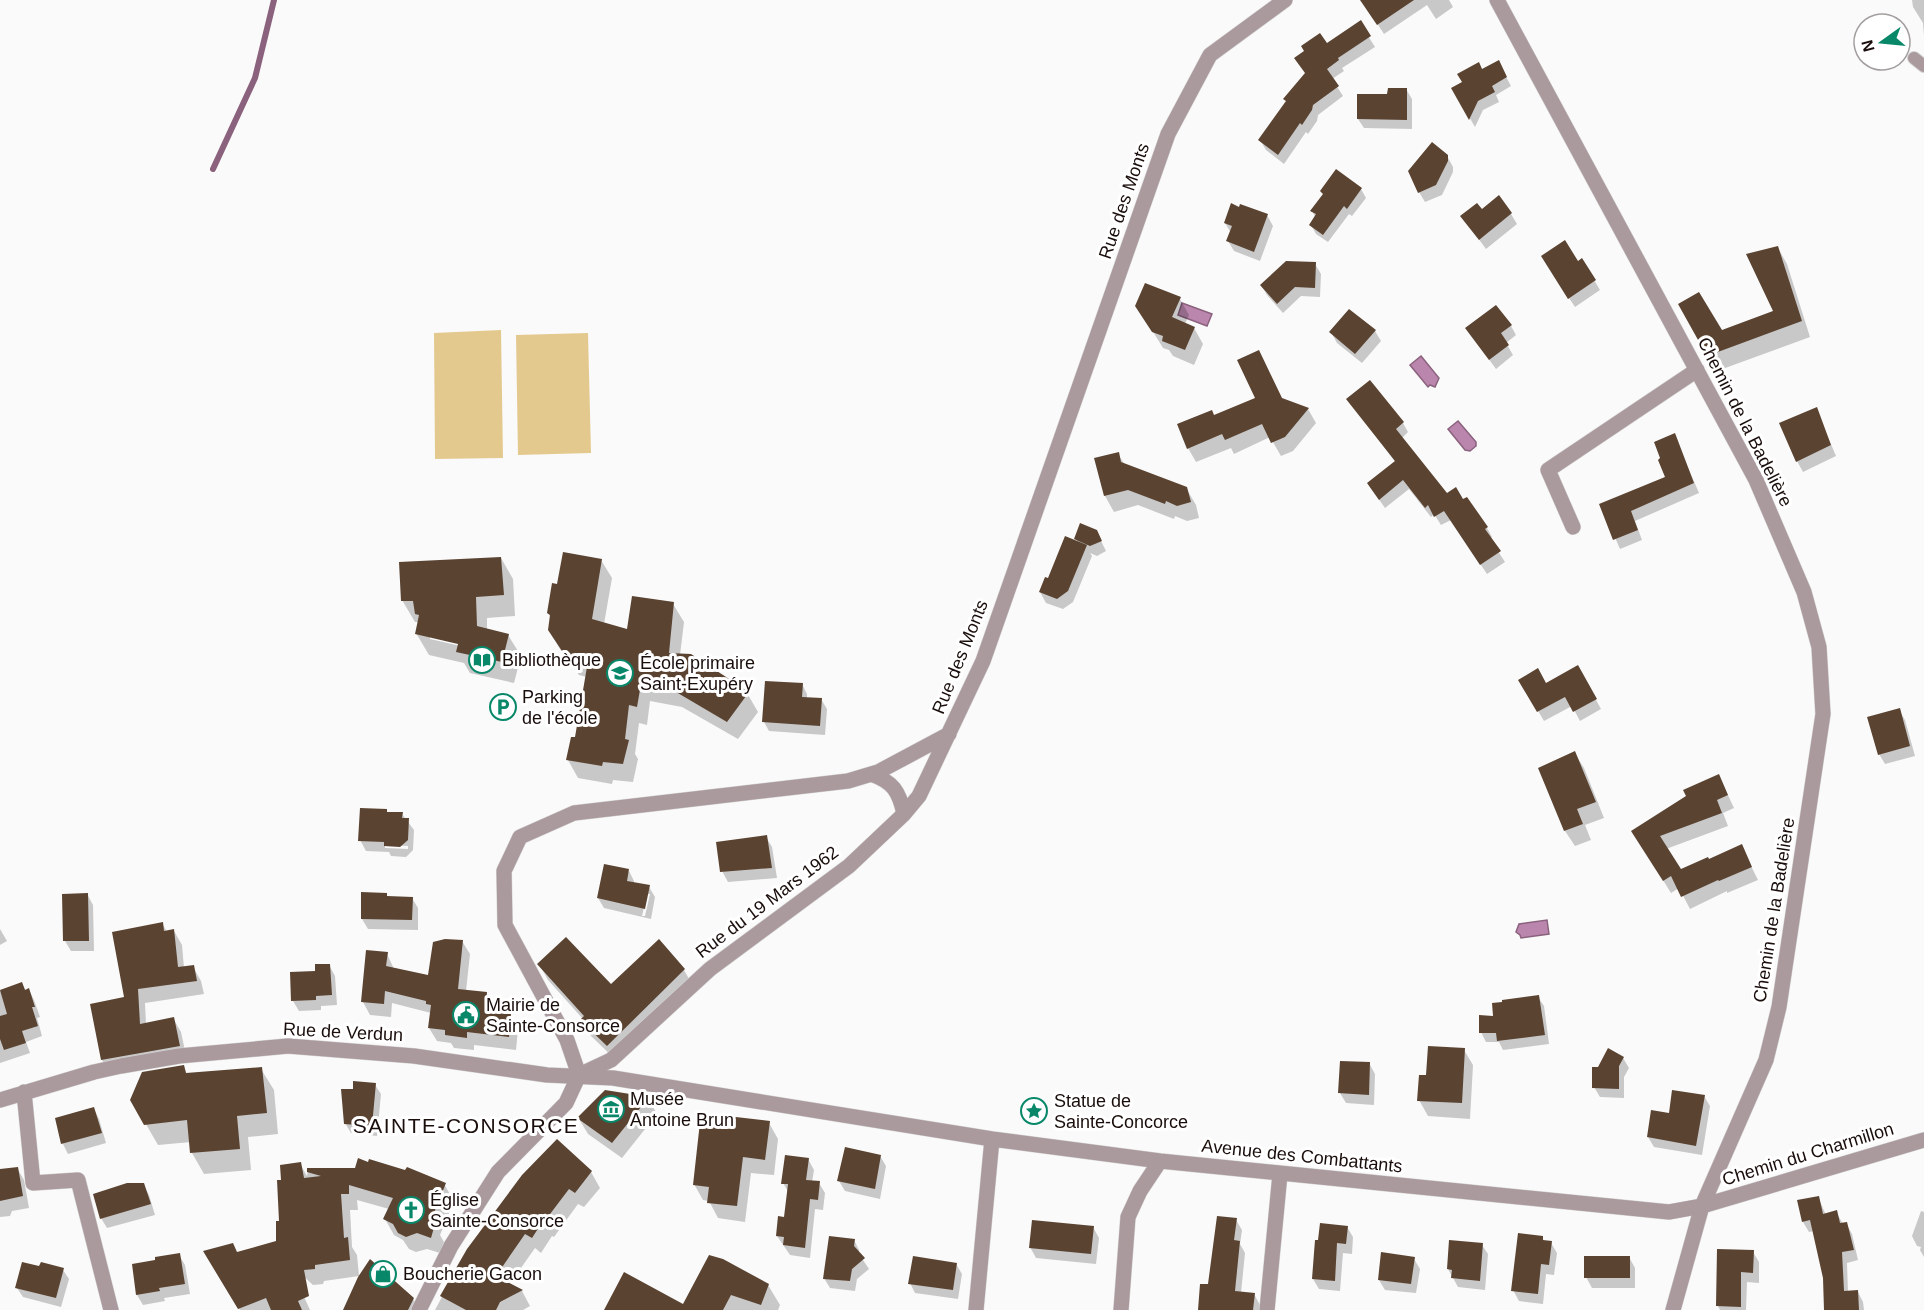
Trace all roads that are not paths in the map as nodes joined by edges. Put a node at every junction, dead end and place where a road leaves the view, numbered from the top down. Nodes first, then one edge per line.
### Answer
1 (1285, 0) edge
2 (1497, 0) edge
3 (1697, 369) junction
4 (1573, 527) dead end
5 (949, 734) junction
6 (871, 774) junction
7 (904, 814) junction
8 (579, 1075) junction
9 (24, 1092) junction
10 (0, 1100) edge
11 (992, 1139) junction
12 (1924, 1140) edge
13 (1160, 1161) junction
14 (1280, 1174) junction
15 (1702, 1206) junction
16 (111, 1310) edge
17 (419, 1310) edge
18 (976, 1310) edge
19 (1121, 1310) edge
20 (1267, 1310) edge
21 (1672, 1310) edge

1 - 5 street, Rue des Monts
2 - 3 street, Chemin de la Badelière
3 - 4 street
3 - 15 street, Chemin de la Badelière
5 - 6 street, Rue des Monts
5 - 7 street, Rue du 19 Mars 1962
6 - 7 street
6 - 8 street, Rue des Monts
7 - 8 street, Rue du 19 Mars 1962
8 - 9 street, Rue de Verdun
8 - 11 street, Avenue des Combattants
8 - 17 street
9 - 10 street, Rue de Verdun
9 - 16 street
11 - 13 street, Avenue des Combattants
11 - 18 street
12 - 15 street, Chemin du Charmillon
13 - 14 street, Avenue des Combattants
13 - 19 street
14 - 15 street, Avenue des Combattants
14 - 20 street
15 - 21 street, Chemin de la Badelière

